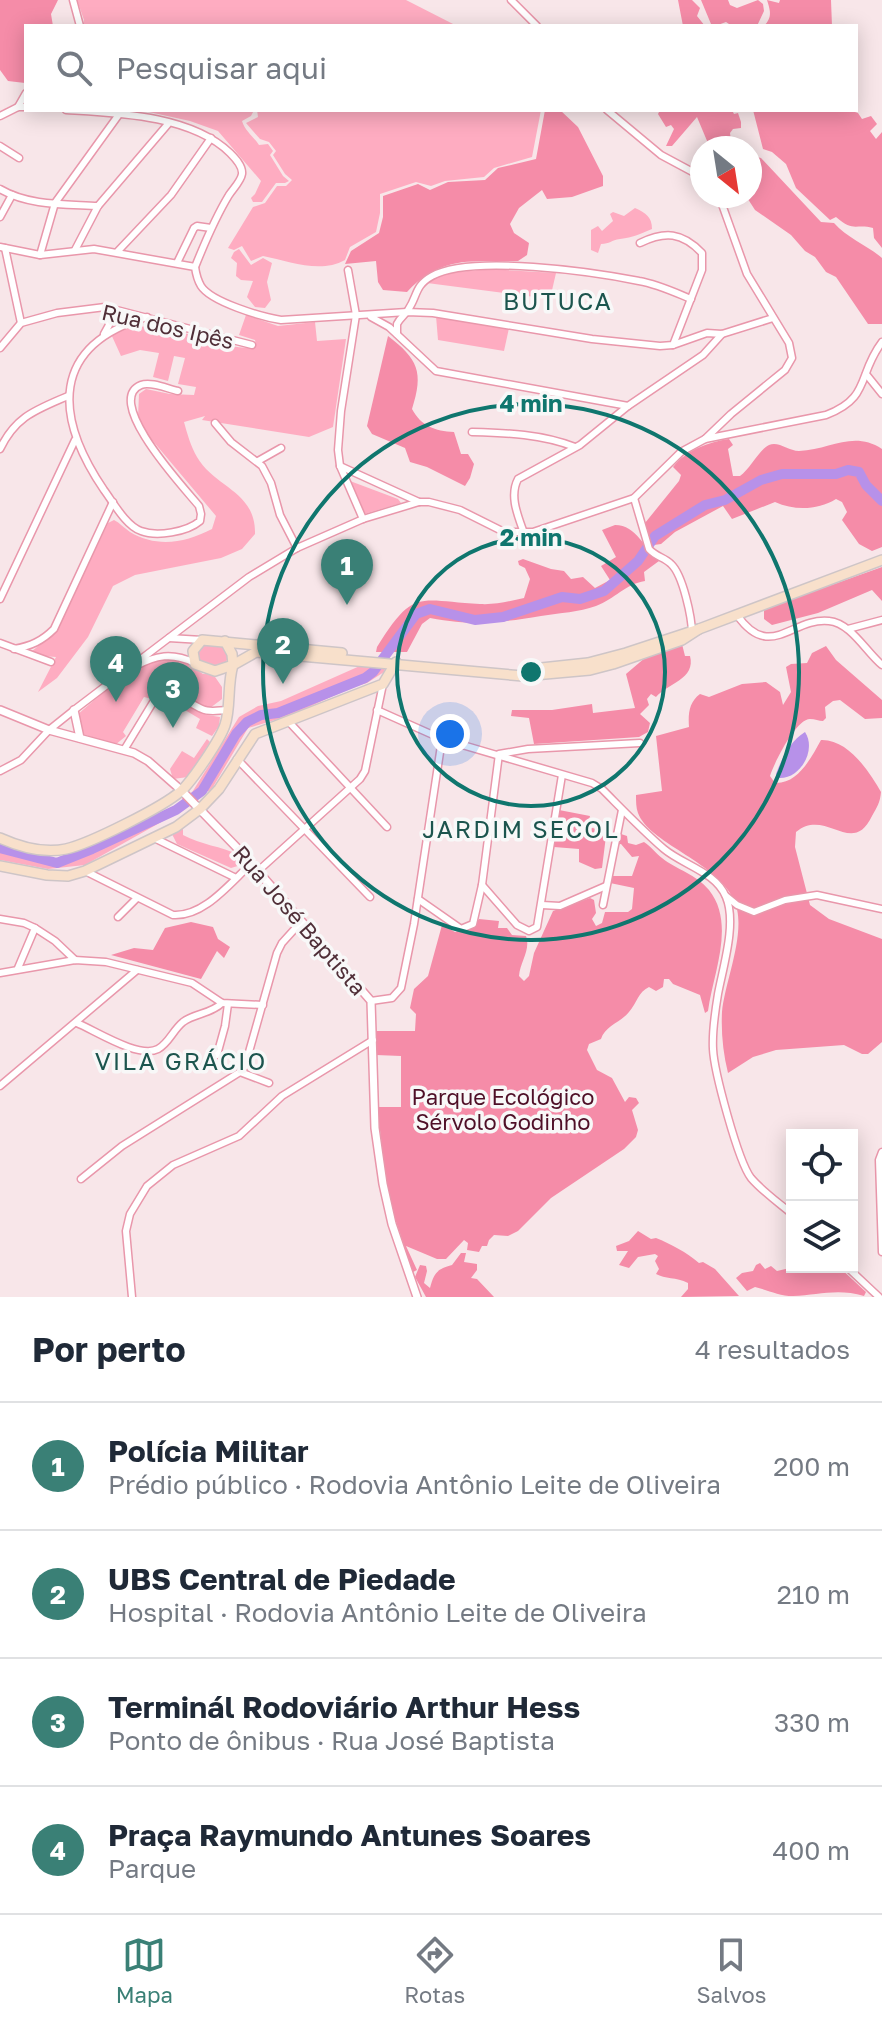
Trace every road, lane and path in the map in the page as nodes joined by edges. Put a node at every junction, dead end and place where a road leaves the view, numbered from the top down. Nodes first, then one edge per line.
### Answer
1 (73, 0) edge
2 (511, 0) edge
3 (79, 24) edge
4 (535, 24) edge
5 (22, 107) edge
6 (102, 112) edge
7 (609, 112) edge
8 (120, 113) junction
9 (0, 116) edge
10 (168, 124) junction
11 (211, 138) junction
12 (0, 146) edge
13 (19, 158) dead end
14 (690, 171) edge
15 (0, 189) edge
16 (12, 195) junction
17 (55, 203) junction
18 (98, 206) junction
19 (723, 208) edge
20 (0, 217) edge
21 (211, 228) junction
22 (640, 243) dead end
23 (2, 247) edge
24 (75, 250) junction
25 (118, 251) junction
26 (40, 255) junction
27 (177, 263) junction
28 (195, 267) junction
29 (348, 270) dead end
30 (691, 299) junction
31 (105, 307) junction
32 (407, 312) junction
33 (356, 315) junction
34 (367, 316) junction
35 (147, 317) junction
36 (773, 318) junction
37 (21, 323) junction
38 (104, 334) junction
39 (397, 334) junction
40 (722, 334) junction
41 (882, 342) edge
42 (252, 345) dead end
43 (673, 345) junction
44 (0, 348) edge
45 (866, 374) junction
46 (178, 391) dead end
47 (882, 394) edge
48 (68, 396) junction
49 (628, 406) junction
50 (215, 423) dead end
51 (472, 432) dead end
52 (705, 439) junction
53 (75, 440) junction
54 (575, 447) junction
55 (281, 448) dead end
56 (0, 449) edge
57 (258, 461) junction
58 (340, 466) junction
59 (634, 498) junction
60 (113, 502) junction
61 (419, 502) junction
62 (363, 519) junction
63 (524, 533) junction
64 (297, 548) junction
65 (882, 560) edge
66 (0, 599) edge
67 (737, 615) junction
68 (882, 620) edge
69 (848, 629) junction
70 (694, 631) junction
71 (166, 639) junction
72 (202, 640) junction
73 (225, 641) junction
74 (257, 644) junction
75 (1, 646) edge
76 (14, 649) junction
77 (149, 652) junction
78 (171, 655) junction
79 (158, 656) junction
80 (372, 659) junction
81 (51, 662) dead end
82 (236, 662) junction
83 (195, 664) junction
84 (394, 664) junction
85 (882, 665) edge
86 (215, 671) junction
87 (110, 681) junction
88 (383, 684) junction
89 (227, 687) junction
90 (0, 710) edge
91 (74, 710) junction
92 (228, 710) junction
93 (377, 710) junction
94 (289, 722) junction
95 (49, 730) junction
96 (80, 738) junction
97 (442, 739) junction
98 (640, 743) dead end
99 (528, 749) junction
100 (124, 750) junction
101 (499, 754) junction
102 (237, 759) junction
103 (523, 765) junction
104 (0, 771) edge
105 (562, 775) junction
106 (351, 788) junction
107 (185, 794) junction
108 (198, 808) junction
109 (622, 810) junction
110 (387, 827) dead end
111 (305, 829) junction
112 (0, 838) edge
113 (154, 838) junction
114 (251, 864) junction
115 (0, 866) edge
116 (85, 871) junction
117 (258, 871) junction
118 (236, 878) junction
119 (482, 885) junction
120 (606, 886) junction
121 (726, 896) junction
122 (370, 897) dead end
123 (137, 898) junction
124 (418, 899) junction
125 (498, 904) junction
126 (542, 905) junction
127 (603, 905) dead end
128 (478, 907) junction
129 (882, 909) edge
130 (118, 917) dead end
131 (0, 919) edge
132 (301, 922) junction
133 (35, 928) junction
134 (75, 960) junction
135 (18, 968) junction
136 (137, 970) junction
137 (0, 973) edge
138 (371, 1001) junction
139 (225, 1004) junction
140 (263, 1005) junction
141 (77, 1023) junction
142 (374, 1039) junction
143 (217, 1055) dead end
144 (240, 1072) junction
145 (269, 1083) dead end
146 (0, 1086) edge
147 (882, 1152) edge
148 (81, 1179) dead end
149 (786, 1209) edge
150 (882, 1252) edge
151 (853, 1273) edge
152 (418, 1296) edge
153 (132, 1297) edge
154 (879, 1297) edge

1 - 3 street
2 - 4 street
5 - 9 street
6 - 8 street
7 - 14 street
8 - 10 street
8 - 17 street
10 - 11 street
10 - 18 street
11 - 21 street
11 - 25 street
12 - 13 street
15 - 16 street
16 - 17 street
16 - 20 street
17 - 18 street
17 - 26 street
18 - 24 street
19 - 36 street
21 - 27 street
21 - 28 street
22 - 30 street
23 - 26 street
23 - 37 street
24 - 25 street
24 - 26 street
25 - 27 street
27 - 28 street
28 - 33 street
29 - 33 street
30 - 32 street
30 - 43 street
31 - 35 street, Rua dos Ipês
31 - 37 street, Rua dos Ipês
31 - 38 street
32 - 34 street
32 - 39 street
32 - 43 street
33 - 34 street
33 - 58 street
34 - 39 street
35 - 38 street
35 - 42 street, Rua dos Ipês
36 - 40 street
36 - 52 street
37 - 44 street
38 - 48 street
39 - 49 street
40 - 43 street
40 - 49 street
41 - 45 street
45 - 47 street
45 - 52 street
46 - 60 street
48 - 53 street
48 - 56 street
49 - 54 street
50 - 57 street
51 - 54 street
52 - 59 street
53 - 60 street
53 - 66 street
54 - 63 street
55 - 57 street
57 - 64 street
58 - 61 street
58 - 62 street
59 - 63 street
59 - 70 street
60 - 76 street
61 - 62 street
61 - 63 street
62 - 64 street
64 - 71 street
65 - 67 main road
67 - 69 street
67 - 70 main road
68 - 69 street
69 - 85 street
70 - 84 main road
70 - 84 main road
71 - 72 street
71 - 77 street
71 - 78 street
72 - 73 main road
72 - 83 main road
73 - 74 main road
73 - 82 main road
74 - 80 main road
74 - 82 main road
75 - 76 street
76 - 81 street
77 - 79 street
77 - 87 street
78 - 79 street
78 - 83 street
79 - 87 street
80 - 82 main road
80 - 84 main road
82 - 86 main road
82 - 89 main road
83 - 86 main road
84 - 88 main road
86 - 89 main road
87 - 91 street
88 - 93 street
88 - 94 main road
89 - 92 main road
90 - 95 street, Rua José Baptista
91 - 95 street
91 - 96 street
92 - 100 street
92 - 107 main road
93 - 97 street
93 - 106 street
94 - 102 main road
94 - 106 street
95 - 96 street, Rua José Baptista
95 - 104 street
96 - 100 street, Rua José Baptista
97 - 101 street
97 - 124 street
98 - 99 street
99 - 101 street
99 - 103 street
100 - 107 street, Rua José Baptista
101 - 103 street
101 - 119 street
102 - 108 main road
102 - 111 street
103 - 105 street
105 - 109 street
105 - 126 street
106 - 110 street
106 - 111 street
107 - 108 street, Rua José Baptista
107 - 112 main road
108 - 113 main road
108 - 114 street, Rua José Baptista
109 - 120 street
109 - 121 street
111 - 117 street
111 - 122 street
113 - 116 main road
113 - 118 street
114 - 117 street, Rua José Baptista
114 - 118 street
115 - 116 main road
116 - 123 street
117 - 132 street, Rua José Baptista
118 - 123 street
119 - 125 street
119 - 128 street
120 - 126 street
120 - 127 street
121 - 129 street
121 - 149 street
123 - 130 street
124 - 128 street
124 - 138 street
125 - 126 street
125 - 128 street
131 - 133 street
132 - 138 street, Rua José Baptista
132 - 140 street
133 - 134 street
133 - 135 street
134 - 135 street
134 - 136 street
135 - 137 street
136 - 139 street
136 - 141 street
138 - 142 street, Rua José Baptista
139 - 140 street
139 - 141 street
139 - 143 street
140 - 144 street
141 - 146 street
142 - 152 street, Rua José Baptista
142 - 153 street
144 - 145 street
144 - 148 street
147 - 150 street
151 - 154 street

